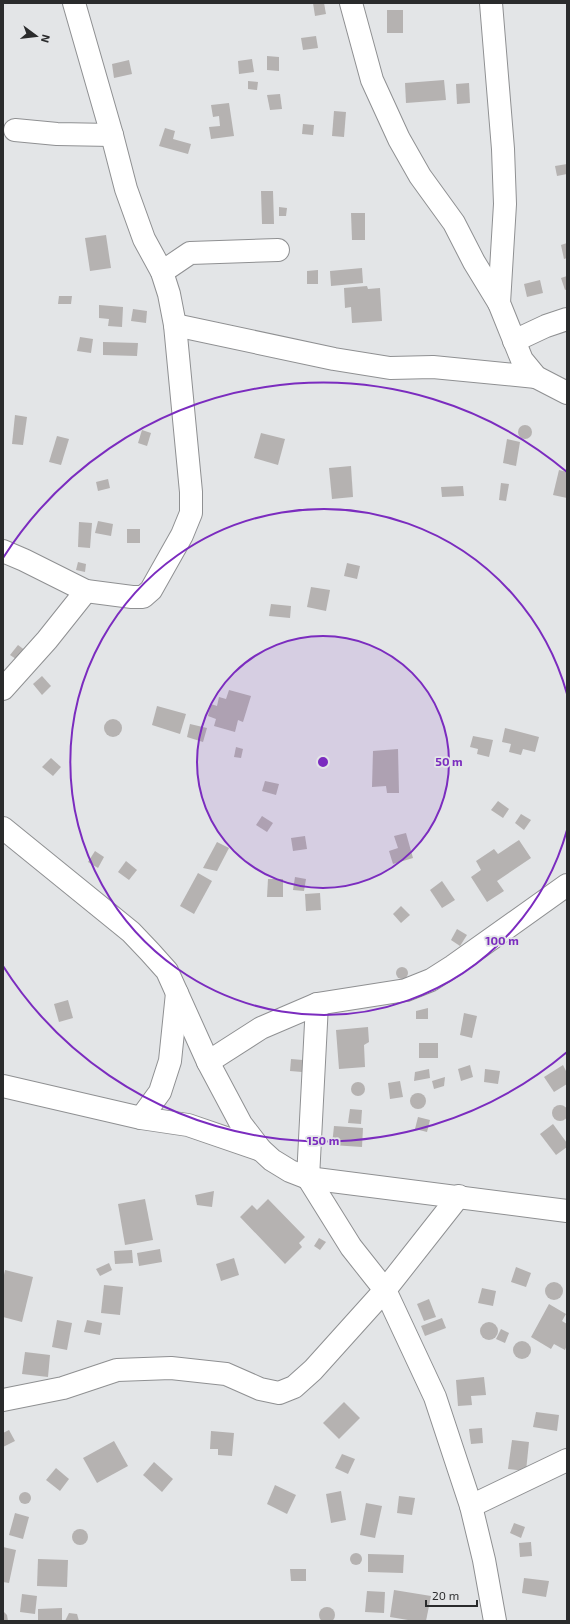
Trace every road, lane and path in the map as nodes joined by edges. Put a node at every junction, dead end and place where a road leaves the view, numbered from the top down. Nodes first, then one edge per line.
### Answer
1 (74, 3) edge
2 (351, 3) edge
3 (491, 3) edge
4 (15, 130) dead end
5 (112, 135) junction
6 (278, 250) dead end
7 (162, 272) junction
8 (499, 303) junction
9 (567, 319) edge
10 (175, 325) junction
11 (514, 341) junction
12 (536, 377) junction
13 (567, 393) edge
14 (3, 551) edge
15 (86, 591) junction
16 (3, 690) edge
17 (3, 828) edge
18 (567, 885) edge
19 (177, 992) junction
20 (317, 1004) junction
21 (208, 1062) junction
22 (3, 1072) edge
23 (3, 1086) edge
24 (51, 1096) junction
25 (141, 1118) junction
26 (261, 1150) junction
27 (308, 1178) junction
28 (459, 1196) junction
29 (567, 1211) edge
30 (385, 1290) junction
31 (3, 1400) edge
32 (567, 1460) edge
33 (471, 1506) junction
34 (495, 1621) edge

1 - 5 street
2 - 8 street
3 - 8 street
4 - 5 street
5 - 7 street
6 - 7 street
7 - 10 street
8 - 11 street
9 - 11 street
10 - 12 street
10 - 15 street
11 - 12 street
12 - 13 street
14 - 15 street
15 - 16 street
17 - 19 street
18 - 20 street
19 - 21 street
19 - 25 street
20 - 21 street
20 - 27 street
21 - 26 street
22 - 24 street
23 - 24 street
24 - 25 street
25 - 26 street
26 - 27 street
27 - 28 street
27 - 30 street
28 - 29 street
28 - 30 street
30 - 31 street
30 - 33 street
32 - 33 street
33 - 34 street

